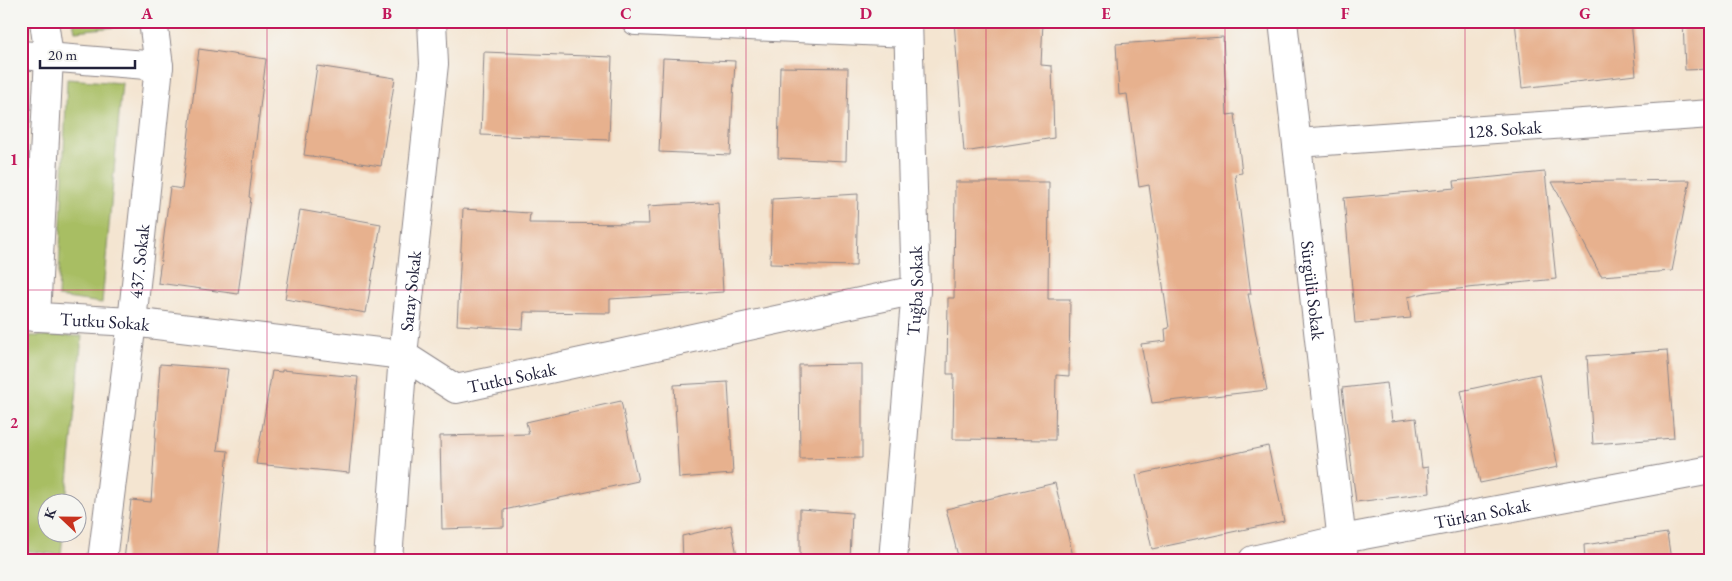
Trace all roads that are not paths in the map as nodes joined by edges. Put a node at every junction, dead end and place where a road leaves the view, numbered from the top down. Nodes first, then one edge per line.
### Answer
1 (44, 21) edge
2 (153, 21) edge
3 (432, 21) edge
4 (636, 21) edge
5 (1283, 21) edge
6 (908, 27) edge
7 (21, 55) edge
8 (49, 56) junction
9 (159, 66) junction
10 (1711, 114) edge
11 (1297, 143) junction
12 (916, 290) junction
13 (29, 316) edge
14 (132, 322) junction
15 (403, 355) junction
16 (1711, 470) edge
17 (1343, 549) edge
18 (102, 560) edge
19 (388, 560) edge
20 (893, 560) edge
21 (1253, 560) edge

1 - 8 street
2 - 9 street, 437. Sokak
3 - 15 street, Saray Sokak
4 - 6 street
5 - 11 street, Sürgülü Sokak
6 - 12 street, Tuğba Sokak
7 - 8 street
8 - 9 street
8 - 13 street
9 - 14 street, 437. Sokak
10 - 11 street, 128. Sokak
11 - 17 street, Sürgülü Sokak
12 - 15 street, Tutku Sokak
12 - 20 street, Tuğba Sokak
13 - 14 street, Tutku Sokak
14 - 15 street, Tutku Sokak
14 - 18 street, 437. Sokak
15 - 19 street, Saray Sokak
16 - 17 street, Türkan Sokak
17 - 21 street, Türkan Sokak

